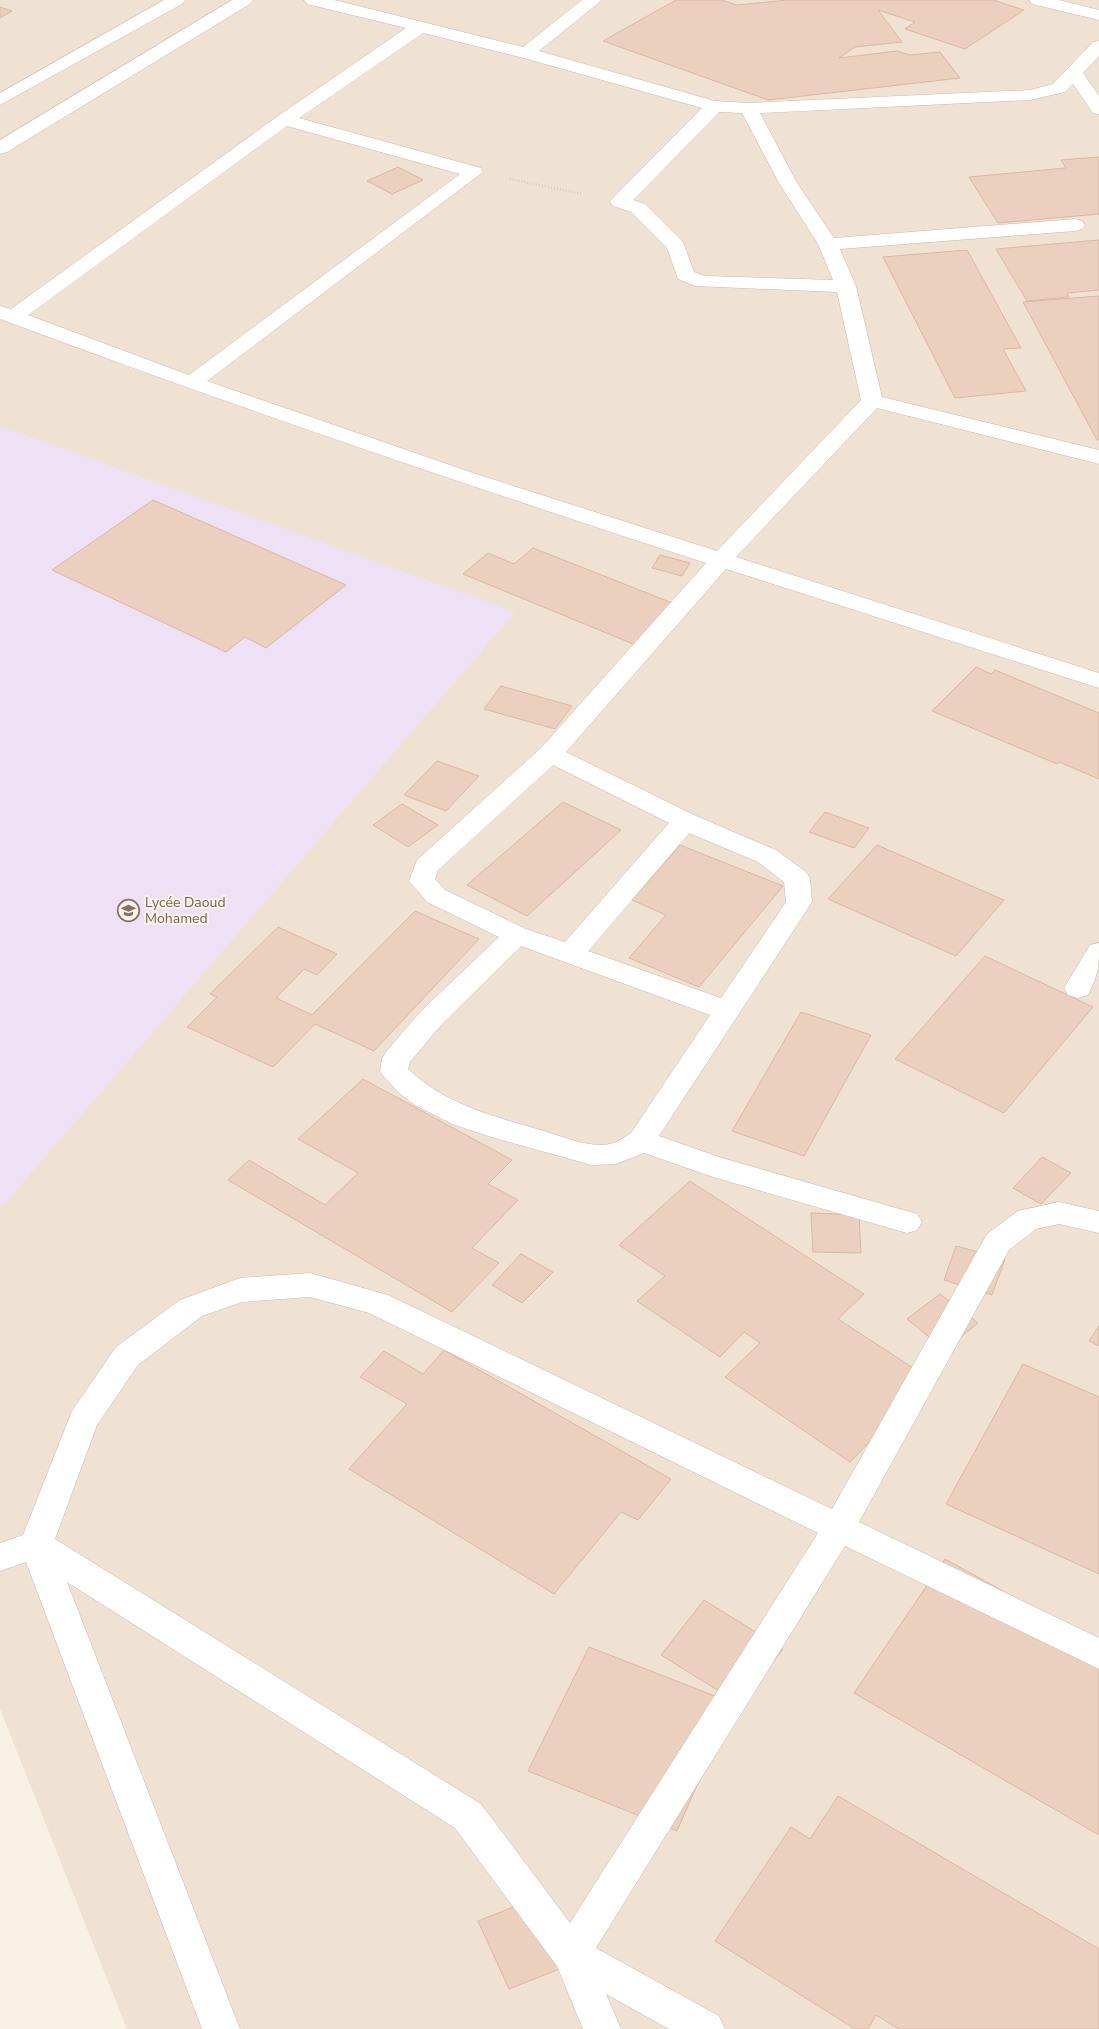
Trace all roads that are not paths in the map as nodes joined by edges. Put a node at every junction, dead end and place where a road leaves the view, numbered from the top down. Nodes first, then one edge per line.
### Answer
1 (176, 0) edge
2 (244, 0) edge
3 (313, 0) edge
4 (593, 0) edge
5 (1038, 0) edge
6 (1099, 15) edge
7 (418, 28) junction
8 (1099, 46) edge
9 (526, 52) junction
10 (1075, 74) junction
11 (0, 100) edge
12 (714, 106) junction
13 (748, 108) junction
14 (1099, 109) edge
15 (284, 120) junction
16 (0, 148) edge
17 (1075, 225) dead end
18 (828, 244) junction
19 (846, 286) junction
20 (7, 314) edge
21 (191, 383) junction
22 (872, 401) junction
23 (1099, 456) edge
24 (722, 559) junction
25 (1099, 681) edge
26 (550, 754) junction
27 (685, 821) junction
28 (517, 935) junction
29 (1099, 952) edge
30 (571, 953) junction
31 (1078, 988) dead end
32 (726, 1010) junction
33 (641, 1141) junction
34 (907, 1222) dead end
35 (1099, 1222) edge
36 (838, 1528) junction
37 (36, 1545) junction
38 (0, 1557) edge
39 (1099, 1654) edge
40 (571, 1954) junction
41 (221, 2029) edge
42 (602, 2029) edge
43 (706, 2029) edge

1 - 11 street
2 - 16 street
3 - 7 street
4 - 9 street
5 - 6 street
7 - 9 street
7 - 15 street
8 - 10 street
9 - 12 street
10 - 13 street
10 - 14 street
12 - 13 street
12 - 19 street
13 - 18 street
15 - 20 street
15 - 21 street
17 - 18 street
18 - 19 street
19 - 22 street
20 - 21 street
21 - 24 street
22 - 23 street
22 - 24 street
24 - 25 street
24 - 26 street
26 - 27 street
26 - 28 street
27 - 30 street
27 - 32 street
28 - 30 street
28 - 33 street
29 - 31 street
30 - 32 street
32 - 33 street
33 - 34 street
35 - 36 street
36 - 37 street
36 - 39 street
36 - 40 street
37 - 38 street
37 - 40 street
37 - 41 street
40 - 42 street
40 - 43 street

